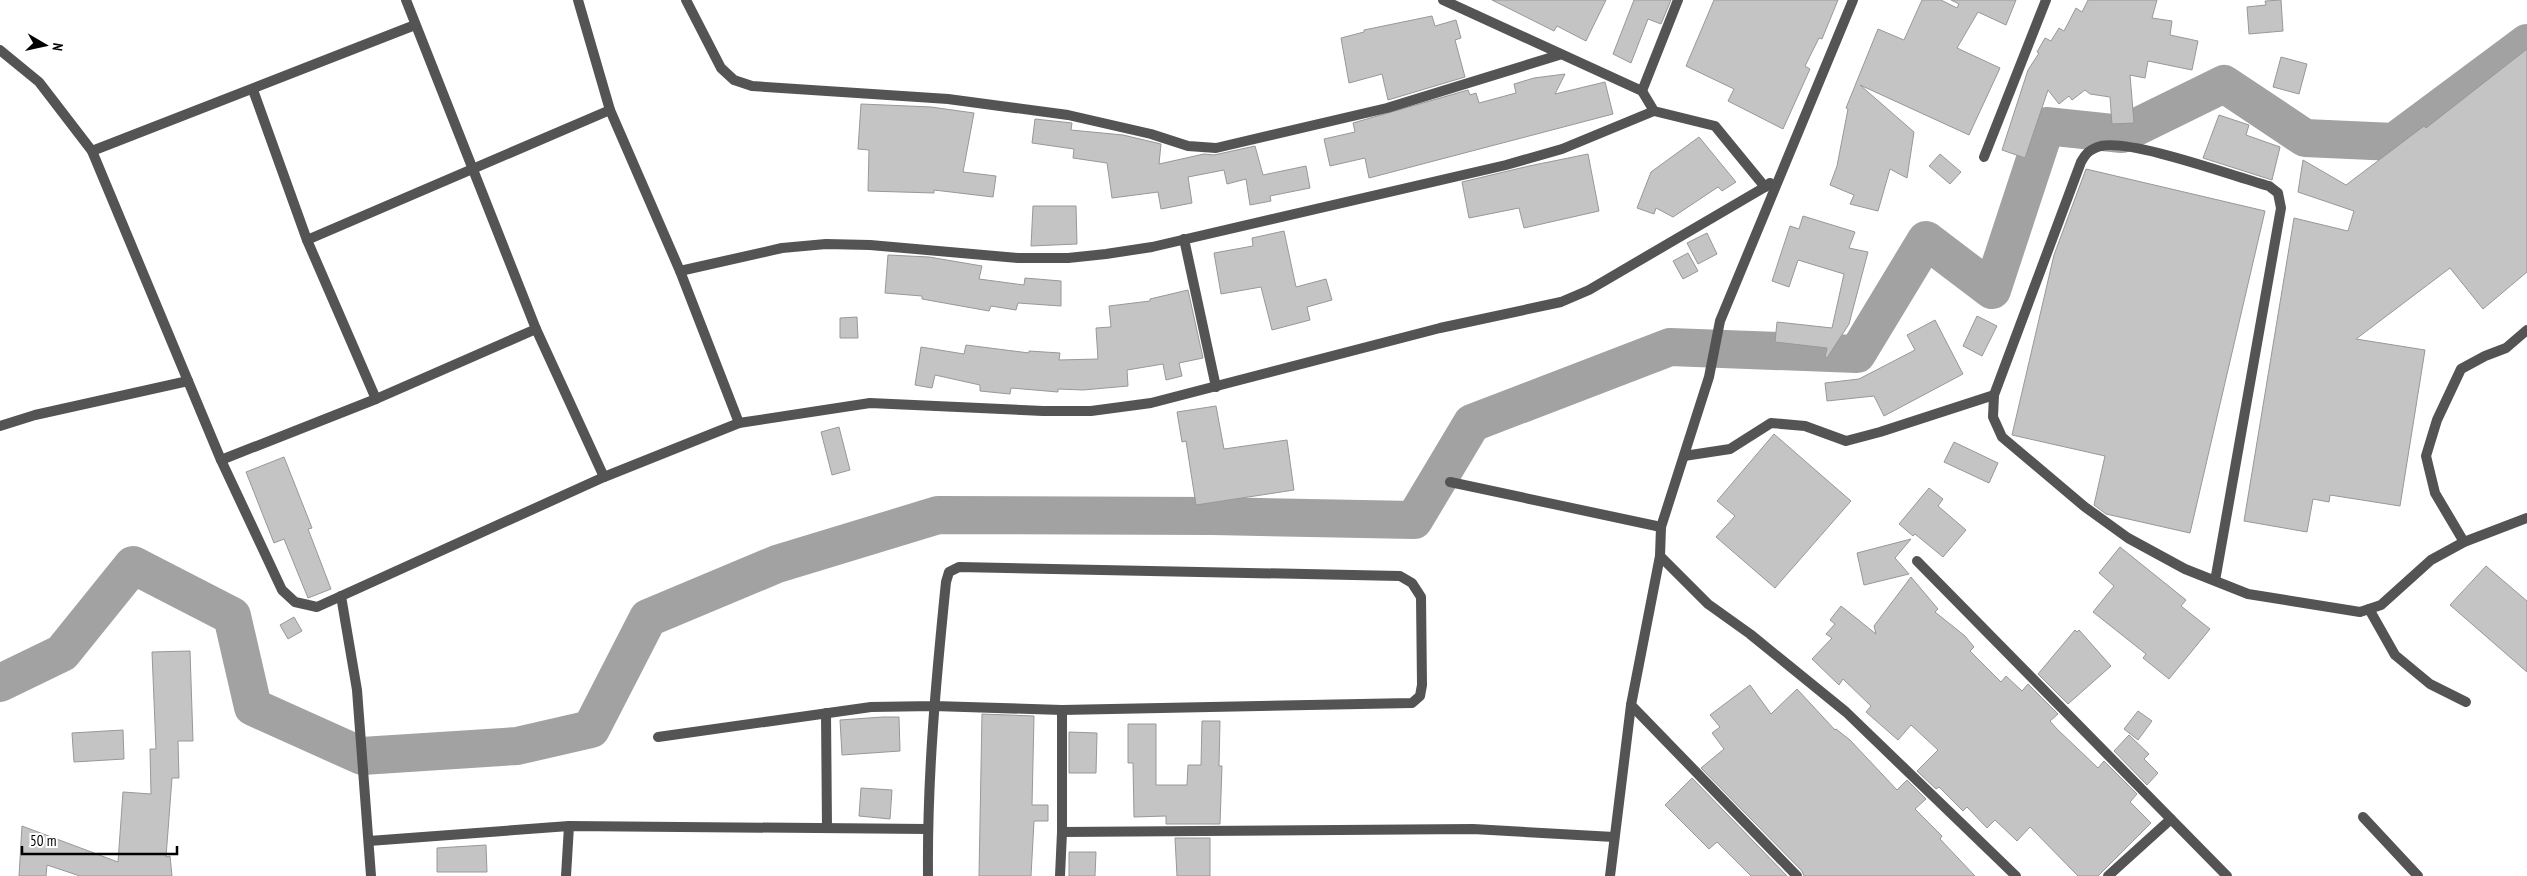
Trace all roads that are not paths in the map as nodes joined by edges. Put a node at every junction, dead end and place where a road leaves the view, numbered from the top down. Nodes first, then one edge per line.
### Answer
1 (406, 0) edge
2 (578, 0) edge
3 (686, 0) edge
4 (1443, 0) edge
5 (1678, 0) edge
6 (1853, 0) edge
7 (2046, 0) edge
8 (415, 24) junction
9 (0, 50) edge
10 (1559, 55) junction
11 (253, 90) junction
12 (1642, 91) junction
13 (610, 110) junction
14 (1654, 110) junction
15 (92, 151) junction
16 (1984, 157) dead end
17 (474, 168) junction
18 (1779, 177) junction
19 (1765, 186) junction
20 (1184, 239) junction
21 (307, 240) junction
22 (680, 271) junction
23 (536, 329) junction
24 (2527, 330) edge
25 (188, 381) junction
26 (1216, 387) junction
27 (1994, 395) junction
28 (376, 399) junction
29 (739, 423) junction
30 (0, 426) edge
31 (1684, 456) junction
32 (222, 460) junction
33 (604, 477) junction
34 (1450, 482) dead end
35 (2527, 518) edge
36 (1660, 528) junction
37 (2464, 542) junction
38 (1660, 556) junction
39 (1918, 561) dead end
40 (2215, 581) junction
41 (341, 596) junction
42 (2369, 609) junction
43 (2466, 702) dead end
44 (1631, 705) junction
45 (934, 706) junction
46 (1062, 710) junction
47 (826, 713) junction
48 (658, 737) dead end
49 (2363, 817) dead end
50 (2171, 819) junction
51 (569, 826) junction
52 (828, 828) junction
53 (928, 829) junction
54 (1062, 832) junction
55 (1614, 837) junction
56 (369, 841) junction
57 (371, 876) edge
58 (566, 876) edge
59 (928, 876) edge
60 (1060, 876) edge
61 (1610, 876) edge
62 (1797, 876) edge
63 (2016, 876) edge
64 (2108, 876) edge
65 (2227, 876) edge
66 (2418, 876) edge

1 - 8 street
2 - 13 street
3 - 10 street
4 - 10 street
5 - 12 street
6 - 18 street
7 - 16 street
8 - 11 street
8 - 17 street
9 - 15 street
10 - 12 street
11 - 15 street
11 - 21 street
12 - 14 street
13 - 17 street
13 - 22 street
14 - 19 street
14 - 20 street
15 - 25 street
17 - 21 street
17 - 23 street
18 - 19 street
18 - 31 street
19 - 26 street
20 - 22 street
20 - 26 street
21 - 28 street
22 - 29 street
23 - 28 street
23 - 33 street
24 - 37 street
25 - 30 street
25 - 32 street
26 - 29 street
27 - 31 street
27 - 40 street
27 - 40 street
28 - 32 street
29 - 33 street
31 - 36 street
32 - 41 street
33 - 41 street
34 - 36 street
35 - 37 street
36 - 38 street
37 - 42 street
38 - 44 street
38 - 63 street
39 - 50 street
40 - 42 street
41 - 56 street
42 - 43 street
44 - 55 street
44 - 62 street
45 - 46 street
45 - 46 street
45 - 47 street
45 - 53 street
46 - 54 street
47 - 48 street
47 - 52 street
49 - 66 street
50 - 64 street
50 - 65 street
51 - 52 street
51 - 56 street
51 - 58 street
52 - 53 street
53 - 59 street
54 - 55 street
54 - 60 street
55 - 61 street
56 - 57 street

